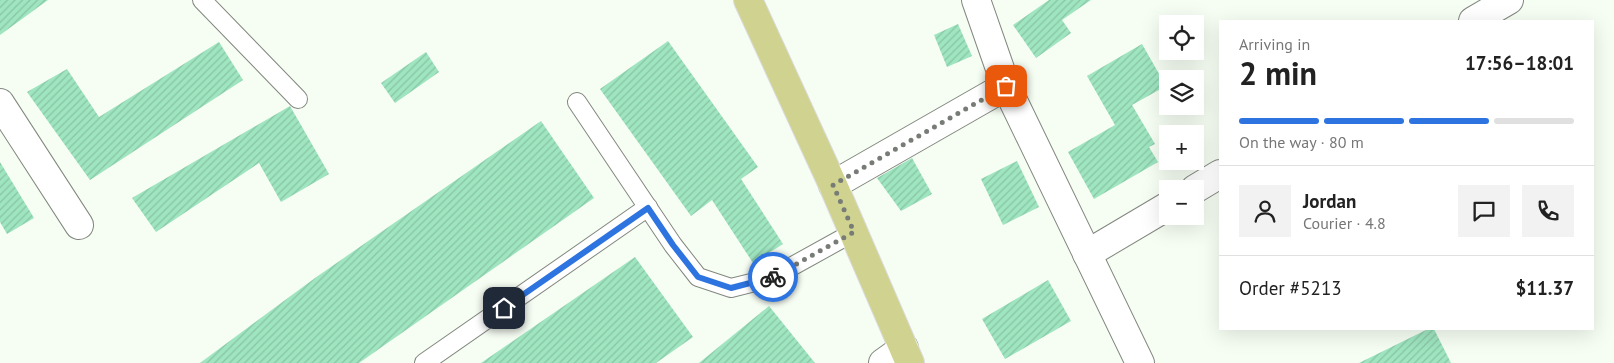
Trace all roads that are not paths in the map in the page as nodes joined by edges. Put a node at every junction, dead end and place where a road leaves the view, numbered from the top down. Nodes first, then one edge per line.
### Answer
1 (202, 0) edge
2 (748, 0) edge
3 (976, 0) edge
4 (1509, 0) edge
5 (1476, 20) edge
6 (1006, 86) junction
7 (298, 99) dead end
8 (577, 102) dead end
9 (0, 103) edge
10 (1219, 175) edge
11 (1204, 184) edge
12 (833, 185) junction
13 (648, 208) junction
14 (1159, 211) edge
15 (79, 225) dead end
16 (854, 232) junction
17 (1087, 254) junction
18 (899, 358) edge
19 (424, 363) edge
20 (1140, 363) edge

1 - 7 lane
2 - 12 main road
3 - 6 street
4 - 5 street
6 - 12 street
6 - 17 street
8 - 13 lane
9 - 15 street
10 - 11 street
12 - 16 main road
13 - 16 lane
13 - 19 lane
14 - 17 street
16 - 18 main road
17 - 20 street

